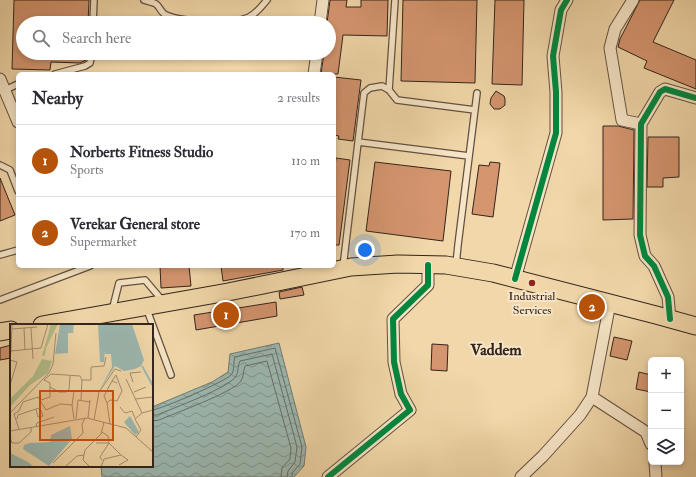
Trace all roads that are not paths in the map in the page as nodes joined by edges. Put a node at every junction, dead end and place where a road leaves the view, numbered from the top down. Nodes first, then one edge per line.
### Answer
1 (94, 0) edge
2 (144, 0) edge
3 (267, 0) edge
4 (323, 0) edge
5 (396, 0) edge
6 (567, 0) edge
7 (633, 0) edge
8 (93, 16) edge
9 (168, 16) edge
10 (251, 16) edge
11 (321, 16) edge
12 (91, 60) edge
13 (316, 60) edge
14 (62, 72) edge
15 (314, 72) edge
16 (0, 79) edge
17 (16, 85) edge
18 (5, 90) junction
19 (389, 90) junction
20 (477, 93) dead end
21 (696, 98) edge
22 (475, 110) junction
23 (16, 117) edge
24 (641, 124) junction
25 (358, 142) junction
26 (469, 156) junction
27 (0, 165) edge
28 (16, 186) edge
29 (16, 251) edge
30 (0, 255) edge
31 (428, 265) junction
32 (456, 267) junction
33 (76, 268) edge
34 (343, 269) junction
35 (321, 270) edge
36 (515, 278) junction
37 (0, 300) edge
38 (610, 303) junction
39 (165, 304) junction
40 (146, 307) junction
41 (111, 314) junction
42 (670, 319) junction
43 (48, 324) edge
44 (152, 324) edge
45 (696, 326) edge
46 (153, 327) edge
47 (10, 330) edge
48 (0, 332) edge
49 (170, 375) dead end
50 (592, 396) junction
51 (648, 437) edge
52 (655, 465) edge
53 (328, 477) edge
54 (521, 477) edge
55 (656, 477) edge

1 - 8 lane
2 - 9 lane
3 - 10 lane
4 - 11 street
5 - 19 lane
6 - 36 street
7 - 24 street
12 - 14 lane
13 - 15 street
16 - 18 street
17 - 18 lane
18 - 23 street
19 - 22 lane
19 - 25 lane
20 - 22 lane
21 - 24 street
22 - 26 lane
24 - 42 street
25 - 26 lane
25 - 34 lane
26 - 32 lane
27 - 28 lane
29 - 30 lane
31 - 32 main road
31 - 34 main road
31 - 53 street
32 - 36 main road
33 - 37 lane
34 - 35 main road
35 - 39 main road
36 - 38 main road
38 - 42 main road
38 - 50 street
39 - 40 main road
39 - 41 lane
40 - 41 main road
40 - 44 lane
41 - 43 main road
42 - 45 main road
46 - 49 lane
47 - 48 main road
50 - 51 street
50 - 54 street
52 - 55 street

